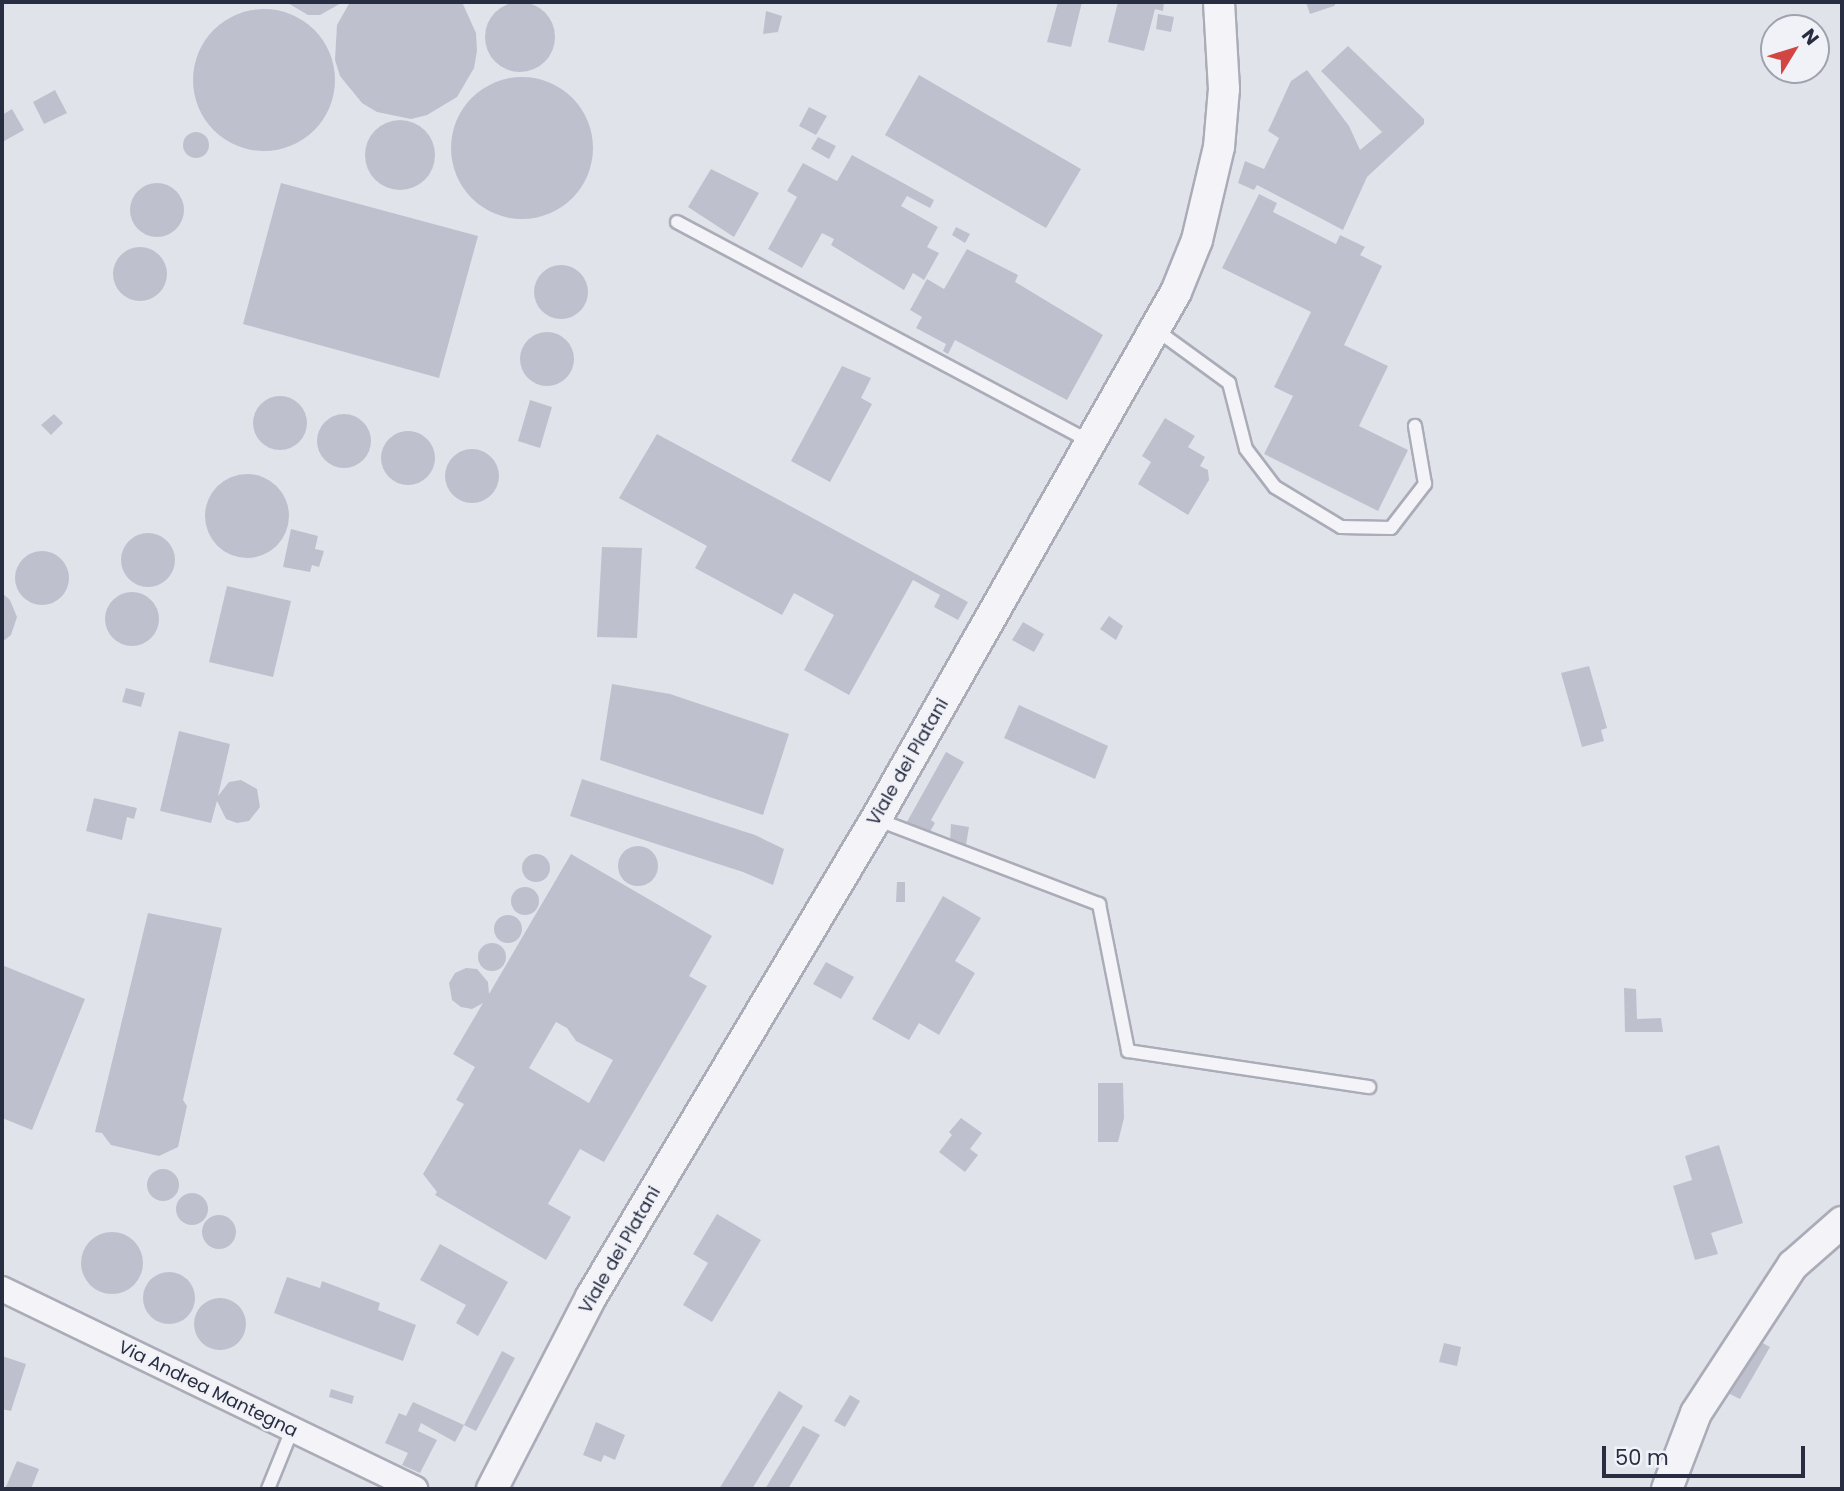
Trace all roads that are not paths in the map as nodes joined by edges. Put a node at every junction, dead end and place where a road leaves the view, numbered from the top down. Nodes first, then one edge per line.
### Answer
1 (1219, 2) edge
2 (677, 222) dead end
3 (1155, 329) junction
4 (1415, 426) dead end
5 (1091, 442) junction
6 (876, 819) junction
7 (1369, 1087) dead end
8 (1842, 1222) edge
9 (2, 1289) edge
10 (292, 1430) junction
11 (268, 1489) edge
12 (415, 1489) edge
13 (492, 1489) edge
14 (1667, 1489) edge

1 - 3 street, Viale dei Platani
2 - 5 lane
3 - 4 lane
3 - 5 street, Viale dei Platani
5 - 6 street, Viale dei Platani
6 - 7 lane
6 - 13 street, Viale dei Platani
8 - 14 street
9 - 10 street, Via Andrea Mantegna
10 - 11 lane
10 - 12 street, Via Andrea Mantegna

